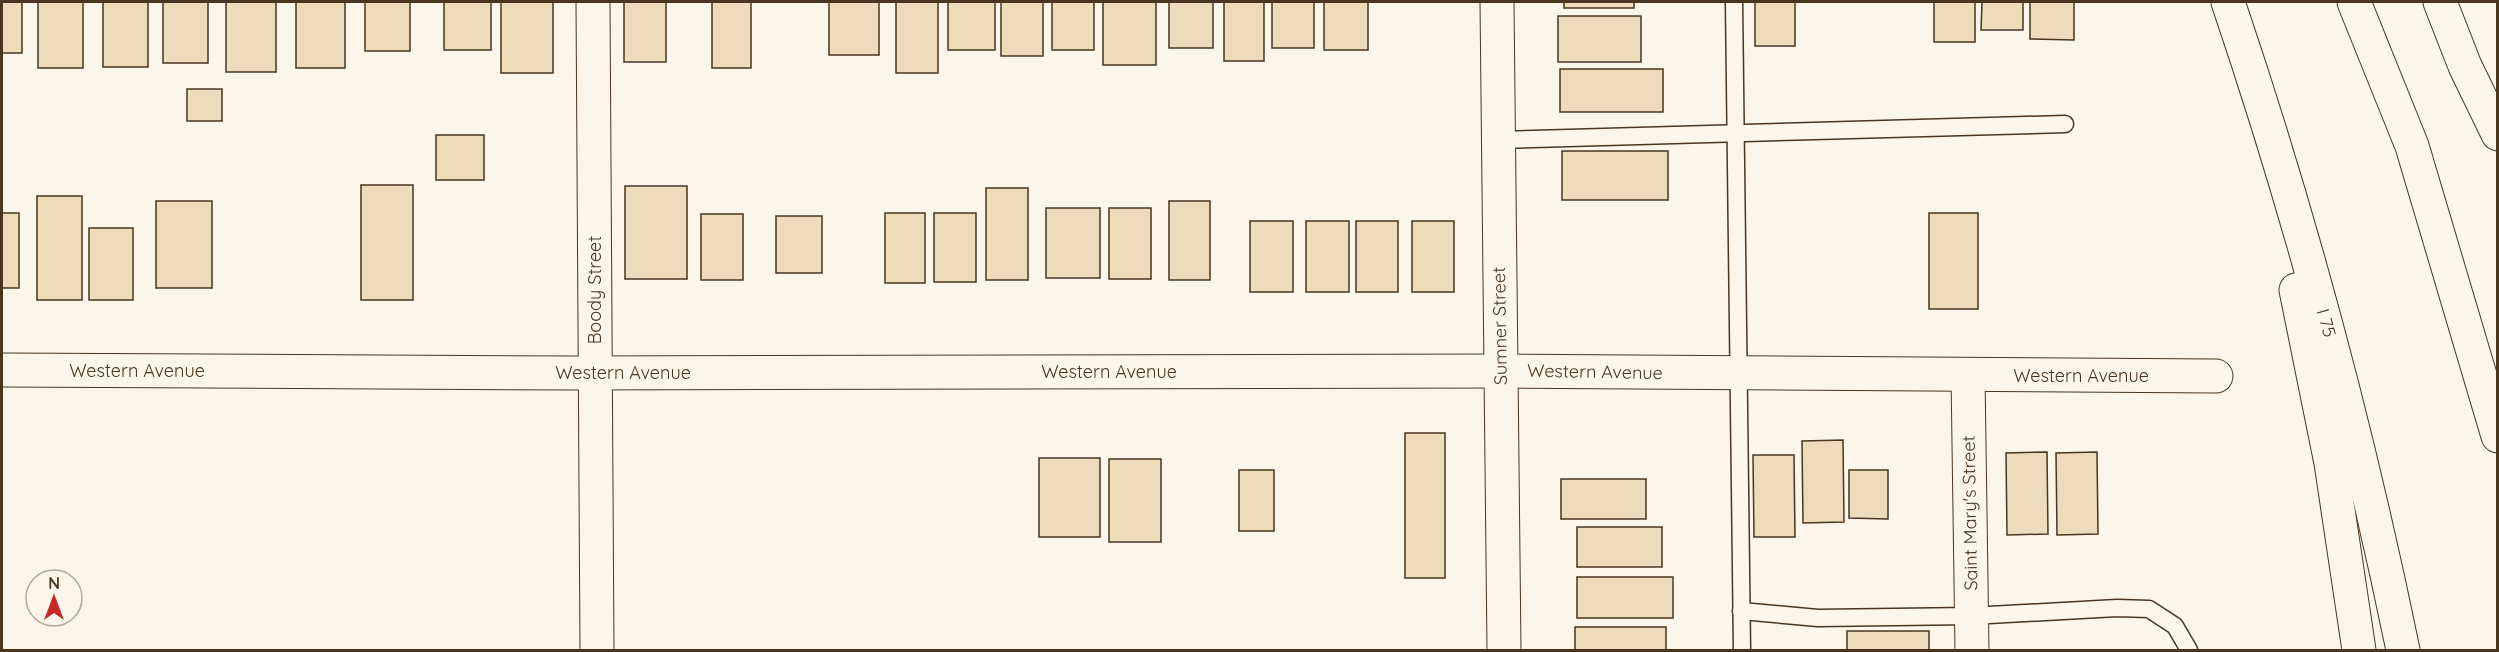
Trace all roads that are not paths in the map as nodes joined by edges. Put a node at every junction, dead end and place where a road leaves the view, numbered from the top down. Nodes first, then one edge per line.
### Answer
1 (593, 2) edge
2 (1497, 2) edge
3 (1734, 2) edge
4 (2228, 2) edge
5 (2354, 2) edge
6 (2440, 2) edge
7 (2251, 71) junction
8 (2065, 124) dead end
9 (1736, 133) junction
10 (2498, 134) edge
11 (1498, 140) junction
12 (2, 370) edge
13 (1501, 371) junction
14 (595, 373) junction
15 (1738, 373) junction
16 (1968, 375) junction
17 (2216, 376) dead end
18 (2498, 436) edge
19 (1741, 612) junction
20 (1971, 616) junction
21 (597, 651) edge
22 (1504, 651) edge
23 (1742, 651) edge
24 (1972, 651) edge
25 (2189, 651) edge
26 (2359, 651) edge
27 (2403, 651) edge

1 - 14 main road, Boody Street
2 - 11 main road, Sumner Street
3 - 9 lane
4 - 7 main road, I 75 / I 75
5 - 18 main road
6 - 10 main road
7 - 26 main road
7 - 27 main road, I 75 / I 75
8 - 9 lane
9 - 11 lane
9 - 15 lane
11 - 13 main road, Sumner Street
12 - 14 main road, Western Avenue
13 - 14 main road, Western Avenue
13 - 15 main road, Western Avenue
13 - 22 main road, Sumner Street
14 - 21 main road, Boody Street
15 - 16 main road, Western Avenue
15 - 19 lane
16 - 17 main road, Western Avenue
16 - 20 main road, Saint Mary's Street
19 - 20 lane
19 - 23 lane
20 - 24 main road, Saint Mary's Street
20 - 25 lane

